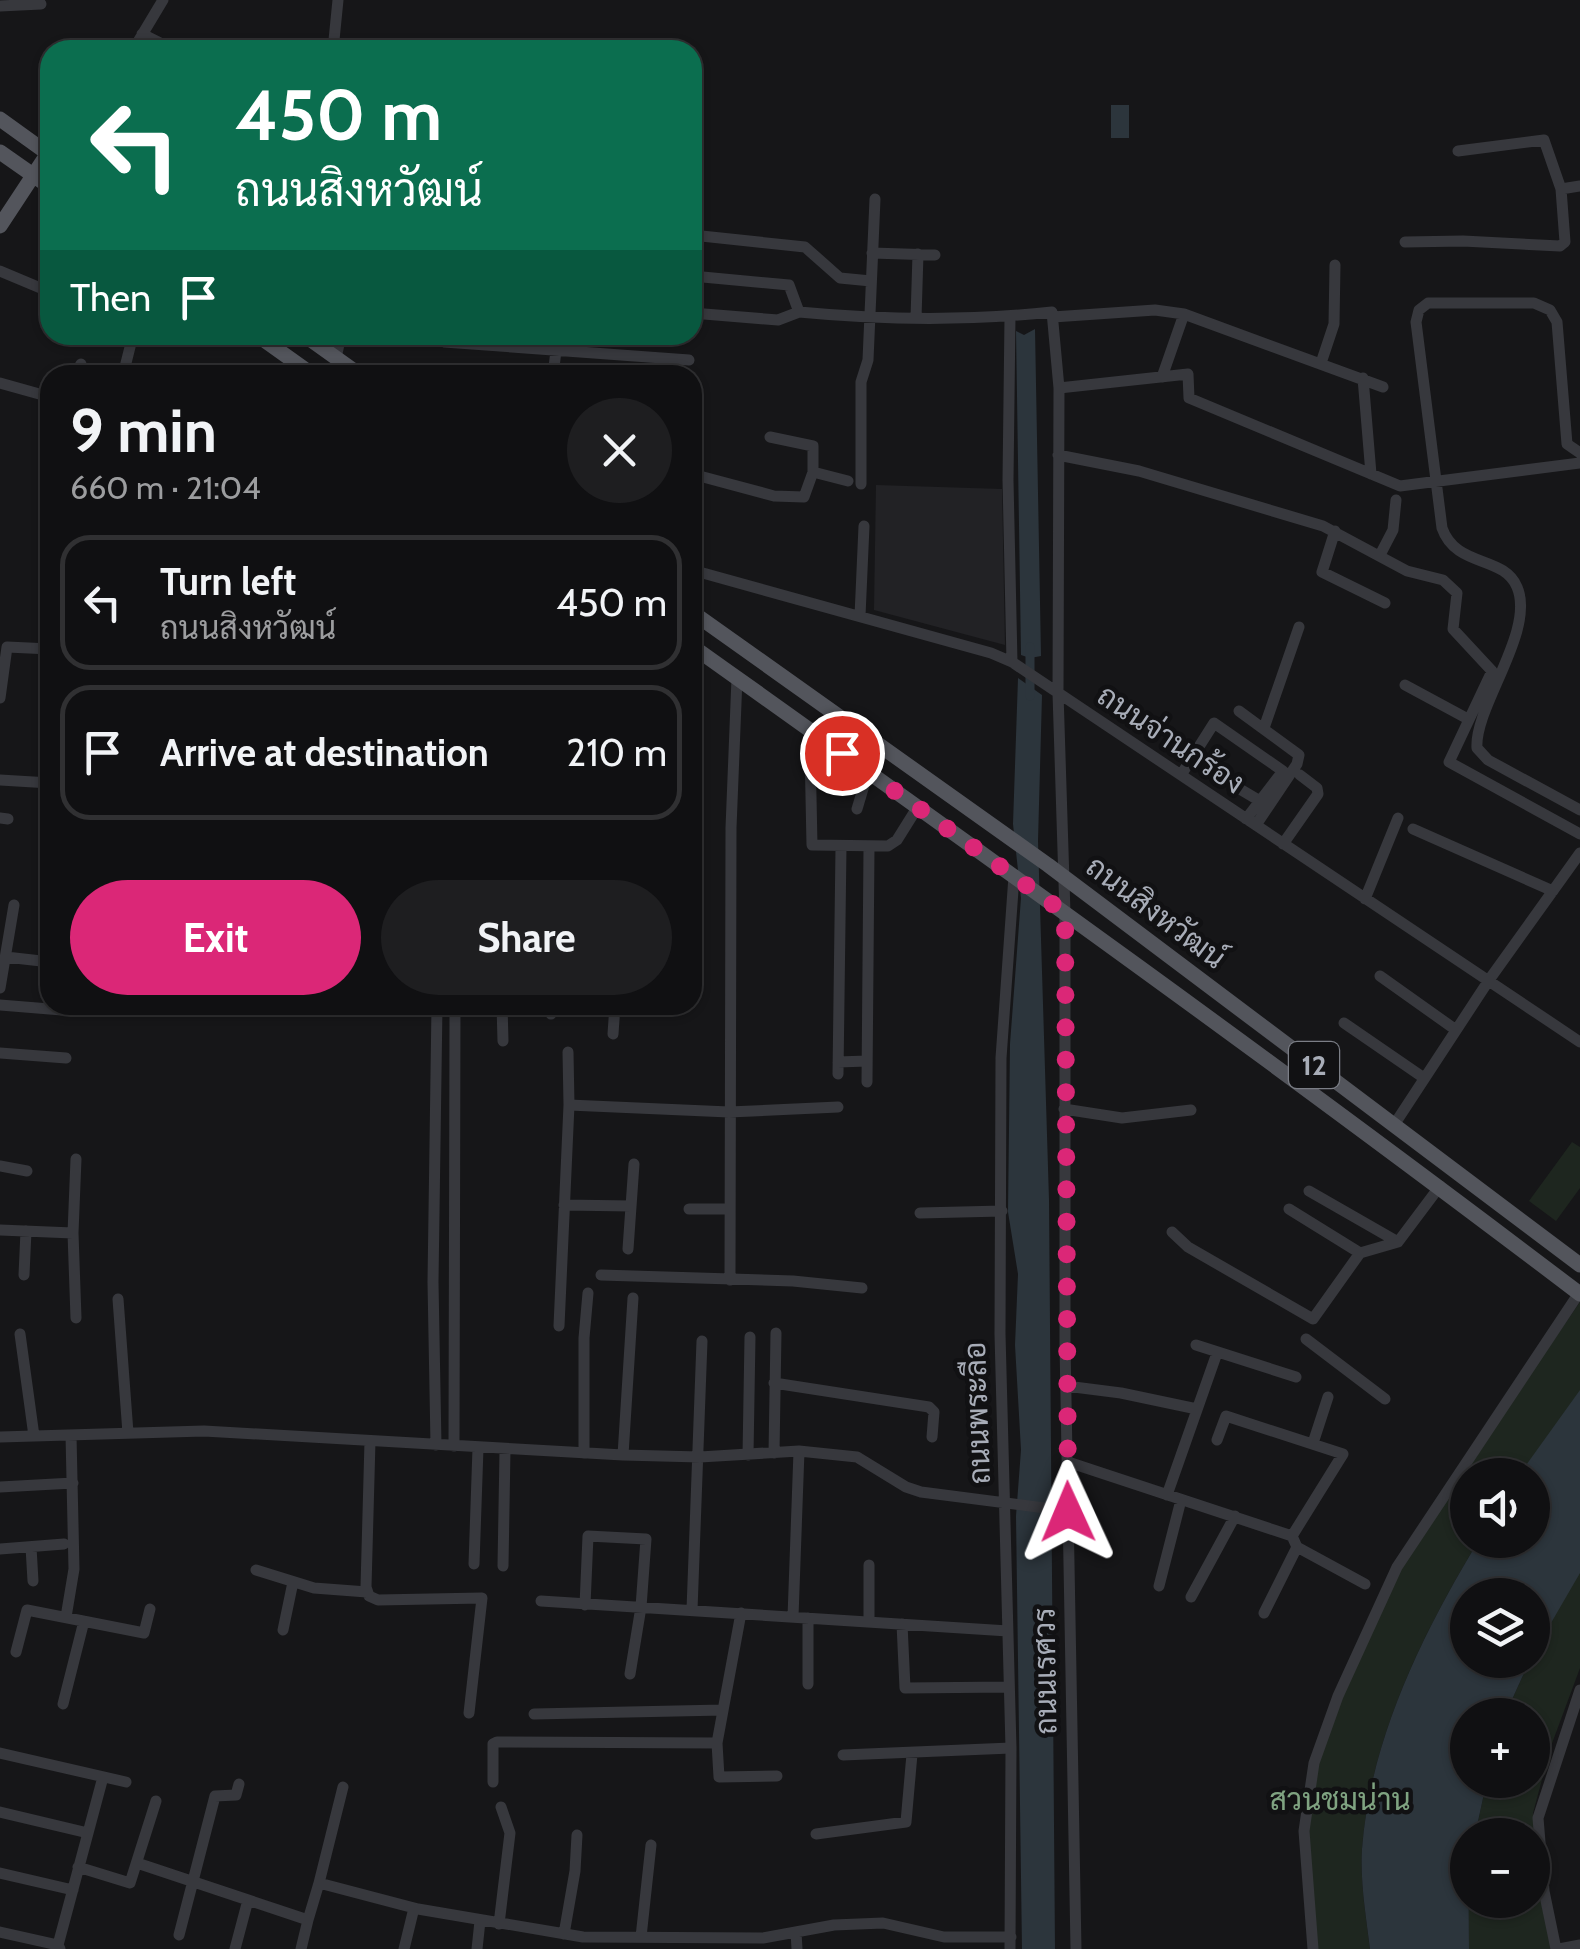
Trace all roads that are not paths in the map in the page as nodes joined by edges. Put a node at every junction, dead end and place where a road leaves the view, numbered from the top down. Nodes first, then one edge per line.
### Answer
1 (163, 0) edge
2 (338, 0) edge
3 (42, 4) dead end
4 (0, 6) edge
5 (142, 34) junction
6 (139, 40) edge
7 (154, 40) edge
8 (334, 40) edge
9 (0, 119) edge
10 (40, 147) edge
11 (1458, 150) dead end
12 (0, 152) edge
13 (40, 165) edge
14 (33, 175) junction
15 (40, 180) edge
16 (1580, 186) edge
17 (1561, 189) junction
18 (875, 199) dead end
19 (0, 226) edge
20 (702, 235) edge
21 (1405, 242) dead end
22 (872, 253) junction
23 (918, 254) junction
24 (935, 254) dead end
25 (1335, 265) dead end
26 (0, 271) edge
27 (702, 277) edge
28 (871, 281) junction
29 (40, 288) edge
30 (799, 312) junction
31 (702, 314) edge
32 (1184, 314) junction
33 (1052, 315) junction
34 (1010, 317) junction
35 (916, 318) junction
36 (869, 319) junction
37 (271, 345) edge
38 (318, 345) edge
39 (339, 345) edge
40 (486, 345) edge
41 (556, 350) junction
42 (336, 358) junction
43 (652, 358) junction
44 (689, 360) dead end
45 (1320, 363) junction
46 (299, 365) edge
47 (346, 365) edge
48 (554, 365) edge
49 (651, 365) edge
50 (1162, 377) junction
51 (1363, 378) junction
52 (0, 383) edge
53 (1383, 386) dead end
54 (1059, 388) junction
55 (40, 394) edge
56 (770, 437) dead end
57 (1580, 453) edge
58 (1058, 454) junction
59 (1580, 463) edge
60 (813, 472) junction
61 (1371, 474) junction
62 (702, 477) edge
63 (1436, 480) junction
64 (1396, 500) dead end
65 (864, 526) dead end
66 (1335, 531) junction
67 (1380, 554) junction
68 (702, 573) edge
69 (1386, 603) dead end
70 (860, 616) junction
71 (702, 619) edge
72 (1299, 628) dead end
73 (40, 649) edge
74 (702, 653) edge
75 (1012, 662) junction
76 (736, 678) junction
77 (1405, 685) dead end
78 (1058, 694) junction
79 (0, 698) edge
80 (1239, 712) dead end
81 (1468, 719) junction
82 (1264, 728) junction
83 (815, 734) junction
84 (1191, 760) junction
85 (868, 772) junction
86 (1181, 775) junction
87 (1300, 775) dead end
88 (0, 780) edge
89 (40, 782) edge
90 (1260, 801) junction
91 (917, 808) junction
92 (856, 809) dead end
93 (1580, 810) edge
94 (1398, 818) dead end
95 (1251, 822) junction
96 (1413, 829) dead end
97 (1580, 834) edge
98 (1283, 844) junction
99 (842, 847) junction
100 (869, 848) junction
101 (1580, 853) edge
102 (1014, 876) junction
103 (1062, 876) junction
104 (1553, 891) junction
105 (1366, 898) junction
106 (14, 904) dead end
107 (1065, 913) junction
108 (6, 957) junction
109 (40, 961) edge
110 (2, 971) edge
111 (1380, 976) dead end
112 (1488, 980) junction
113 (0, 988) edge
114 (0, 1004) edge
115 (40, 1007) edge
116 (437, 1015) edge
117 (455, 1015) edge
118 (502, 1015) edge
119 (614, 1015) edge
120 (1344, 1022) dead end
121 (1456, 1030) junction
122 (612, 1034) dead end
123 (503, 1041) dead end
124 (1580, 1042) edge
125 (568, 1052) dead end
126 (0, 1053) edge
127 (66, 1058) dead end
128 (867, 1061) junction
129 (1424, 1078) junction
130 (867, 1082) dead end
131 (569, 1105) junction
132 (838, 1107) dead end
133 (1064, 1109) junction
134 (1191, 1110) dead end
135 (729, 1112) junction
136 (1394, 1125) junction
137 (1381, 1142) junction
138 (76, 1159) dead end
139 (634, 1164) dead end
140 (0, 1166) edge
141 (27, 1170) dead end
142 (1440, 1186) junction
143 (1309, 1191) dead end
144 (564, 1205) junction
145 (631, 1206) junction
146 (689, 1209) dead end
147 (730, 1209) junction
148 (1289, 1209) dead end
149 (1002, 1212) junction
150 (920, 1213) dead end
151 (0, 1230) edge
152 (26, 1231) junction
153 (1172, 1232) dead end
154 (74, 1233) junction
155 (1398, 1242) junction
156 (628, 1249) dead end
157 (1360, 1253) junction
158 (1580, 1266) edge
159 (24, 1274) dead end
160 (601, 1275) dead end
161 (730, 1280) junction
162 (862, 1288) dead end
163 (588, 1293) dead end
164 (1580, 1294) edge
165 (633, 1298) dead end
166 (118, 1299) dead end
167 (76, 1318) dead end
168 (559, 1326) dead end
169 (20, 1334) dead end
170 (776, 1334) dead end
171 (750, 1337) dead end
172 (1306, 1339) dead end
173 (702, 1340) dead end
174 (1196, 1346) dead end
175 (1218, 1352) junction
176 (1296, 1377) dead end
177 (774, 1383) junction
178 (1066, 1386) junction
179 (1328, 1397) dead end
180 (1384, 1398) dead end
181 (1197, 1409) junction
182 (128, 1433) junction
183 (71, 1434) junction
184 (34, 1436) junction
185 (0, 1437) edge
186 (932, 1438) dead end
187 (1217, 1440) dead end
188 (370, 1441) junction
189 (1312, 1443) junction
190 (436, 1446) junction
191 (454, 1446) junction
192 (478, 1448) junction
193 (505, 1450) junction
194 (799, 1451) junction
195 (584, 1453) junction
196 (774, 1453) junction
197 (623, 1455) junction
198 (748, 1455) junction
199 (700, 1457) junction
200 (1068, 1462) junction
201 (72, 1484) junction
202 (0, 1487) edge
203 (1167, 1495) junction
204 (1181, 1500) junction
205 (1009, 1504) junction
206 (1062, 1511) junction
207 (1235, 1516) junction
208 (1295, 1542) junction
209 (64, 1544) dead end
210 (31, 1547) junction
211 (0, 1549) edge
212 (474, 1564) dead end
213 (869, 1565) dead end
214 (503, 1566) dead end
215 (256, 1570) dead end
216 (33, 1581) dead end
217 (293, 1582) junction
218 (1365, 1584) dead end
219 (1159, 1586) dead end
220 (368, 1592) junction
221 (1191, 1597) dead end
222 (541, 1601) dead end
223 (584, 1605) junction
224 (642, 1607) junction
225 (150, 1609) dead end
226 (692, 1610) junction
227 (741, 1613) junction
228 (1264, 1613) dead end
229 (66, 1616) junction
230 (792, 1617) junction
231 (808, 1618) junction
232 (84, 1621) junction
233 (869, 1622) junction
234 (902, 1624) junction
235 (283, 1630) dead end
236 (1008, 1632) junction
237 (16, 1652) dead end
238 (630, 1674) dead end
239 (808, 1684) dead end
240 (1009, 1686) junction
241 (1580, 1690) edge
242 (63, 1704) dead end
243 (723, 1710) junction
244 (469, 1713) dead end
245 (534, 1714) dead end
246 (717, 1743) junction
247 (1011, 1748) junction
248 (0, 1754) edge
249 (844, 1754) dead end
250 (912, 1754) junction
251 (103, 1776) junction
252 (777, 1776) dead end
253 (126, 1782) dead end
254 (492, 1782) dead end
255 (239, 1784) dead end
256 (343, 1787) dead end
257 (156, 1801) dead end
258 (501, 1807) dead end
259 (0, 1812) edge
260 (88, 1833) junction
261 (816, 1834) dead end
262 (576, 1835) dead end
263 (651, 1845) dead end
264 (137, 1864) junction
265 (78, 1867) junction
266 (0, 1872) edge
267 (193, 1882) junction
268 (319, 1884) junction
269 (72, 1890) junction
270 (248, 1900) junction
271 (414, 1908) junction
272 (308, 1920) junction
273 (480, 1921) junction
274 (498, 1924) junction
275 (0, 1932) edge
276 (796, 1932) junction
277 (564, 1934) junction
278 (179, 1935) dead end
279 (641, 1937) junction
280 (1011, 1943) edge
281 (1580, 1945) edge
282 (59, 1947) edge
283 (235, 1949) edge
284 (301, 1949) edge
285 (404, 1949) edge
286 (477, 1949) edge
287 (797, 1949) edge
288 (1076, 1949) edge
289 (1313, 1949) edge
290 (1558, 1949) edge

1 - 5 street
2 - 8 street
3 - 4 street
5 - 6 street
5 - 7 street
9 - 10 main road
11 - 17 street
12 - 14 main road
13 - 14 main road
14 - 15 main road
14 - 19 main road
16 - 17 street
17 - 21 street
18 - 22 street
20 - 28 street
22 - 23 street
22 - 28 street
23 - 24 street
23 - 35 street
25 - 45 street
26 - 29 street
27 - 30 street
28 - 36 street
30 - 31 street
30 - 36 street
32 - 33 street
32 - 45 street
32 - 50 street
33 - 34 street
33 - 54 street, ถนนเรศวร
34 - 35 street
34 - 75 street
35 - 36 street
36 - 60 street
37 - 46 main road
38 - 42 main road
39 - 42 street
40 - 41 street
41 - 43 street
41 - 48 street
42 - 47 main road
43 - 44 street
43 - 49 street
45 - 51 street
50 - 54 street
50 - 61 street
51 - 53 street
51 - 61 street
52 - 55 street
54 - 58 street, ถนนเรศวร
56 - 60 street
57 - 63 street
58 - 66 street
58 - 78 street, ถนนเรศวร
59 - 63 street
60 - 62 street
61 - 63 street
63 - 93 street
64 - 67 street
65 - 70 street
66 - 67 street
66 - 69 street
67 - 81 street
68 - 70 street, ถนนจ่านกร้อง
70 - 75 street, ถนนจ่านกร้อง
71 - 103 main road, ถนนสิงหวัฒน์ / 12
72 - 82 street
73 - 79 street
74 - 76 main road, ถนนสิงหวัฒน์ / 12
75 - 78 street, ถนนจ่านกร้อง
76 - 83 main road, ถนนสิงหวัฒน์ / 12
76 - 135 street
77 - 81 street
78 - 86 street, ถนนจ่านกร้อง
78 - 103 street, ถนนเรศวร
80 - 82 street
81 - 97 street
82 - 95 street
83 - 85 main road, ถนนสิงหวัฒน์ / 12
83 - 99 street
84 - 86 street
84 - 90 street
84 - 90 street
85 - 91 main road, ถนนสิงหวัฒน์ / 12
85 - 92 street
86 - 95 street, ถนนจ่านกร้อง
87 - 98 street
88 - 89 street
90 - 95 street
91 - 100 street
91 - 102 main road, ถนนสิงหวัฒน์ / 12
94 - 105 street
95 - 98 street, ถนนจ่านกร้อง
96 - 104 street
98 - 105 street, ถนนจ่านกร้อง
99 - 100 street
99 - 128 street
100 - 128 street
101 - 104 street
102 - 107 main road, ถนนสิงหวัฒน์ / 12
102 - 149 street, ถนนพระลือ
103 - 107 street, ถนนเรศวร
103 - 136 main road, ถนนสิงหวัฒน์ / 12
104 - 112 street
105 - 112 street, ถนนจ่านกร้อง
106 - 108 street
107 - 133 street, ถนนเรศวร
107 - 137 main road, ถนนสิงหวัฒน์ / 12
108 - 109 street
108 - 110 street
110 - 113 street
111 - 121 street
112 - 121 street
112 - 124 street, ถนนจ่านกร้อง
114 - 115 street
116 - 190 street
117 - 191 street
118 - 123 street
119 - 122 street
120 - 129 street
121 - 129 street
125 - 131 street
126 - 127 street
128 - 130 street
129 - 136 street
131 - 135 street
131 - 144 street
132 - 135 street
133 - 134 street
133 - 178 street, ถนนเรศวร
135 - 147 street
136 - 137 main road
136 - 158 main road, ถนนสิงหวัฒน์ / 12
137 - 142 main road, ถนนสิงหวัฒน์ / 12
138 - 154 street
139 - 145 street
140 - 141 street
142 - 155 street
142 - 164 main road, ถนนสิงหวัฒน์ / 12
143 - 155 street
144 - 145 street
144 - 168 street
145 - 156 street
146 - 147 street
147 - 161 street
148 - 157 street
149 - 150 street
149 - 205 street, ถนนพระลือ
151 - 152 street
152 - 154 street
152 - 159 street
153 - 157 street
154 - 167 street
155 - 157 street
160 - 161 street
161 - 162 street
163 - 195 street
164 - 289 street
165 - 197 street
166 - 182 street
169 - 184 street
170 - 177 street
171 - 198 street
172 - 180 street
173 - 199 street
174 - 175 street
175 - 176 street
175 - 181 street
177 - 186 street
177 - 196 street
178 - 181 street
178 - 200 street, ถนนเรศวร
179 - 189 street
181 - 203 street
182 - 183 street
182 - 188 street
183 - 184 street
183 - 201 street
184 - 185 street
187 - 189 street
188 - 190 street
188 - 220 street
189 - 208 street
190 - 191 street
191 - 192 street
192 - 193 street
192 - 212 street
193 - 195 street
193 - 214 street
194 - 196 street
194 - 205 street
194 - 230 street
195 - 197 street
196 - 198 street
197 - 199 street
198 - 199 street
199 - 226 street
200 - 203 street
200 - 206 street, ถนนเรศวร
201 - 202 street
201 - 229 street
203 - 204 street
204 - 207 street
204 - 219 street
205 - 206 street
205 - 236 street, ถนนพระลือ
206 - 288 street, ถนนเรศวร
207 - 208 street
207 - 221 street
208 - 218 street
208 - 228 street
209 - 210 street
210 - 211 street
210 - 216 street
213 - 233 street
215 - 217 street
217 - 220 street
217 - 235 street
220 - 244 street
222 - 223 street
223 - 224 street
223 - 224 street
224 - 226 street
224 - 238 street
225 - 232 street
226 - 227 street
227 - 230 street
227 - 243 street
229 - 232 street
229 - 237 street
230 - 231 street
231 - 233 street
231 - 239 street
232 - 242 street
233 - 234 street
234 - 236 street
234 - 240 street
236 - 240 street, ถนนพระลือ
240 - 247 street, ถนนพระลือ
241 - 290 street
243 - 245 street
243 - 246 street
246 - 252 street
246 - 254 street
247 - 250 street
247 - 280 street, ถนนพระลือ
248 - 251 street
249 - 250 street
250 - 261 street
251 - 253 street
251 - 260 street
255 - 267 street
256 - 268 street
257 - 264 street
258 - 274 street
259 - 260 street
260 - 265 street
262 - 277 street
263 - 279 street
264 - 265 street
264 - 267 street
265 - 269 street
266 - 269 street
267 - 270 street
267 - 278 street
268 - 271 street
268 - 272 street
269 - 282 street
270 - 272 street
270 - 283 street
271 - 273 street
271 - 285 street
272 - 284 street
273 - 274 street
273 - 286 street
274 - 277 street
275 - 282 street
276 - 279 street
276 - 280 street
276 - 287 street
277 - 279 street
281 - 290 street

